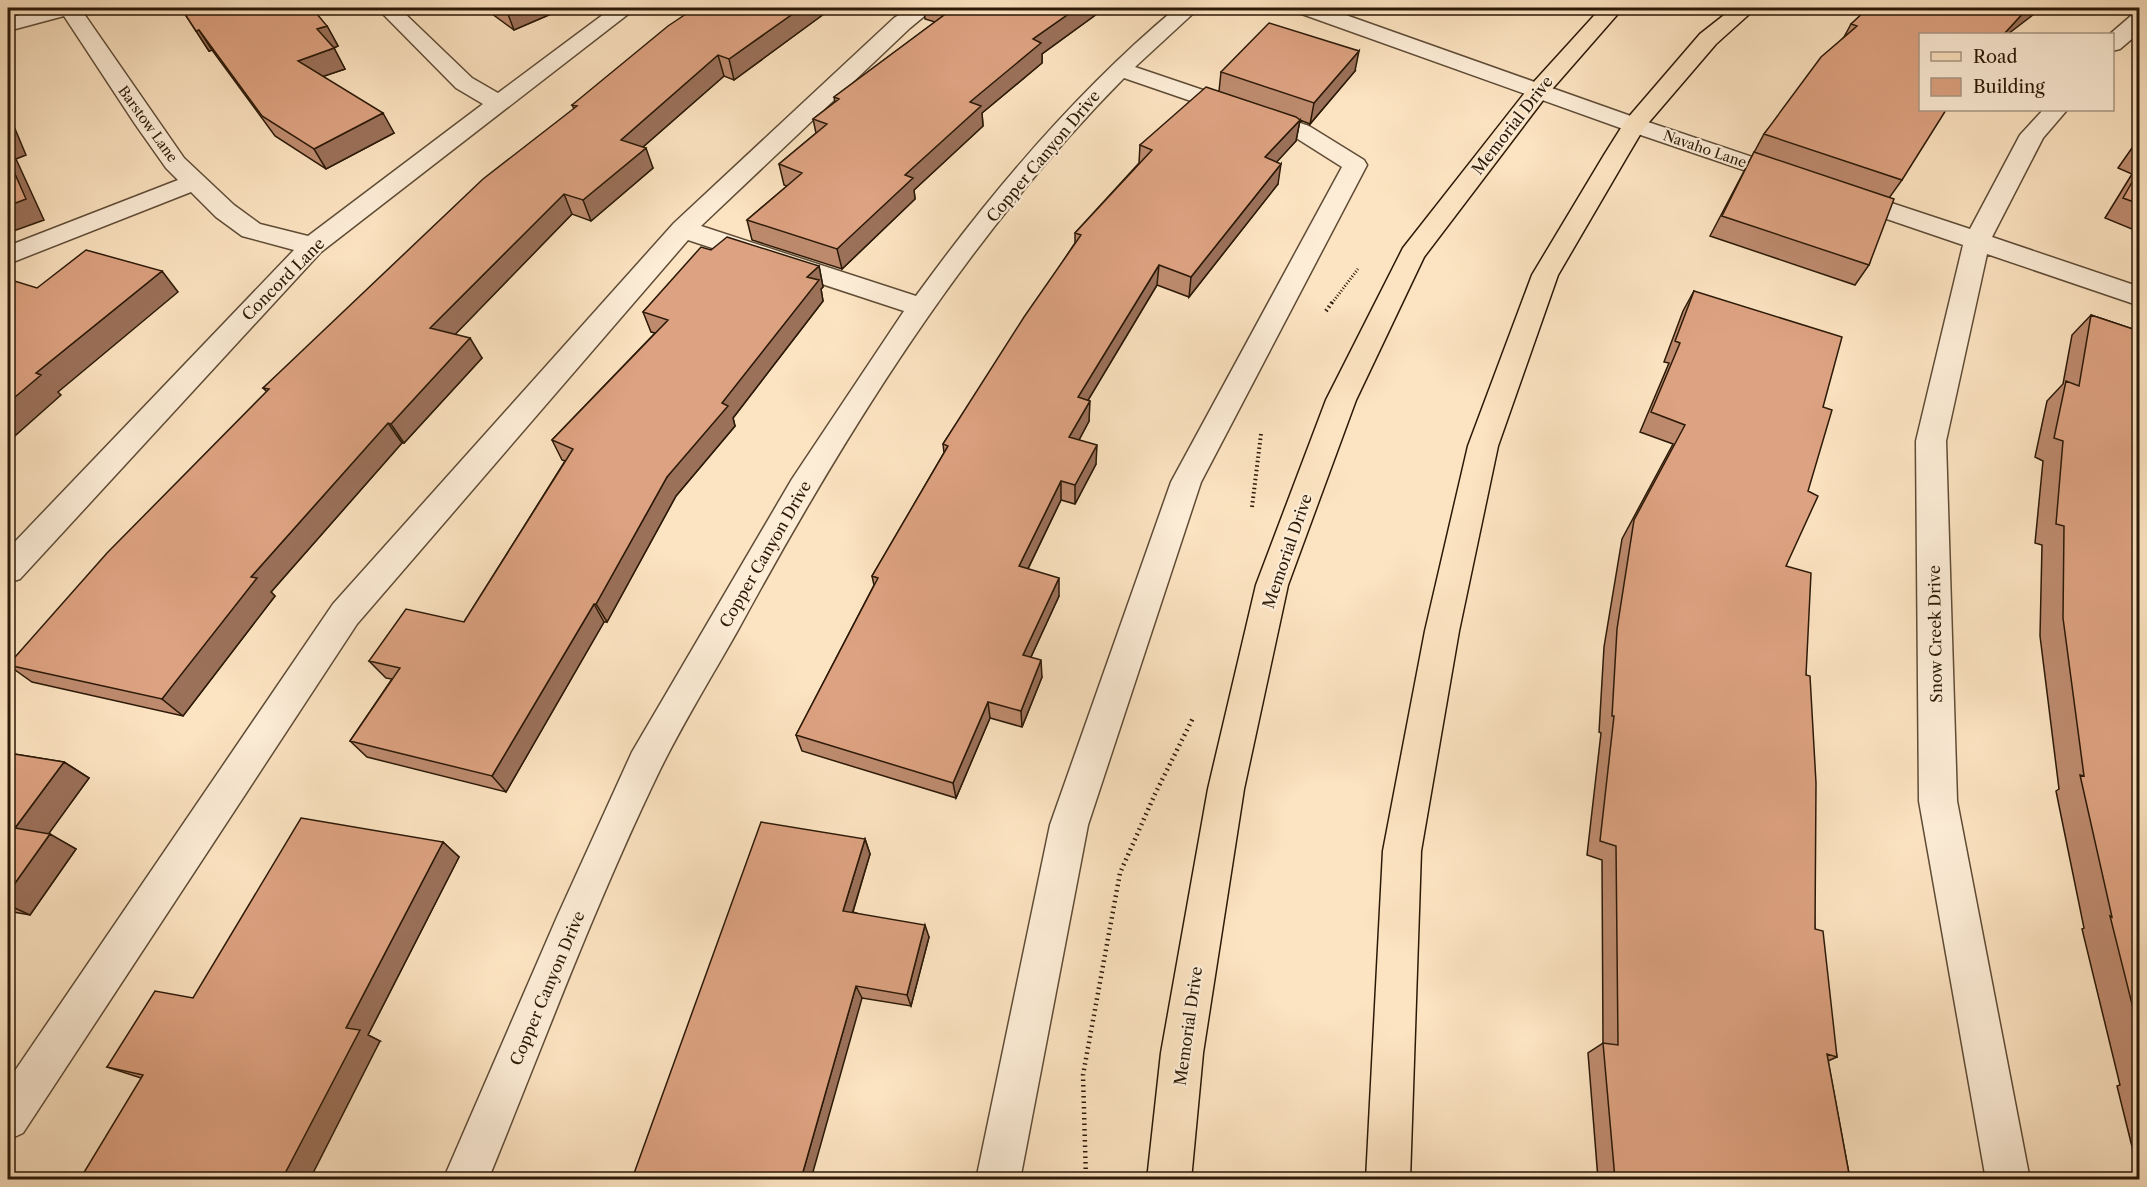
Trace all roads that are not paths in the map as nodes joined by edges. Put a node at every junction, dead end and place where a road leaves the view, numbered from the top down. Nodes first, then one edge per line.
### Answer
1 (70, 8) edge
2 (387, 8) edge
3 (625, 8) edge
4 (923, 8) edge
5 (1188, 8) edge
6 (1307, 8) edge
7 (1612, 8) edge
8 (1745, 8) edge
9 (2139, 20) edge
10 (8, 25) edge
11 (2114, 42) edge
12 (1120, 69) junction
13 (1539, 90) junction
14 (499, 104) junction
15 (2054, 111) edge
16 (1634, 125) junction
17 (195, 182) junction
18 (683, 229) junction
19 (1977, 240) junction
20 (312, 246) junction
21 (8, 256) edge
22 (2139, 297) edge
23 (921, 307) junction
24 (8, 570) edge
25 (8, 1118) edge
26 (465, 1179) edge
27 (998, 1179) edge
28 (1169, 1179) edge
29 (1388, 1179) edge
30 (2008, 1179) edge

1 - 10 street
1 - 17 street, Barstow Lane
2 - 14 street
3 - 14 street, Concord Lane
4 - 18 street
5 - 12 street, Copper Canyon Drive
6 - 13 street, Navaho Lane
7 - 13 main road, Memorial Drive
8 - 16 main road
9 - 11 street
12 - 23 street, Copper Canyon Drive
12 - 27 street
13 - 16 street, Navaho Lane
13 - 28 main road, Memorial Drive
14 - 20 street, Concord Lane
15 - 19 street, Snow Creek Drive
16 - 19 street, Navaho Lane
16 - 29 main road
17 - 20 street, Barstow Lane
17 - 21 street
18 - 23 street
18 - 25 street
19 - 22 street, Navaho Lane
19 - 30 street, Snow Creek Drive
20 - 24 street, Concord Lane
23 - 26 street, Copper Canyon Drive

